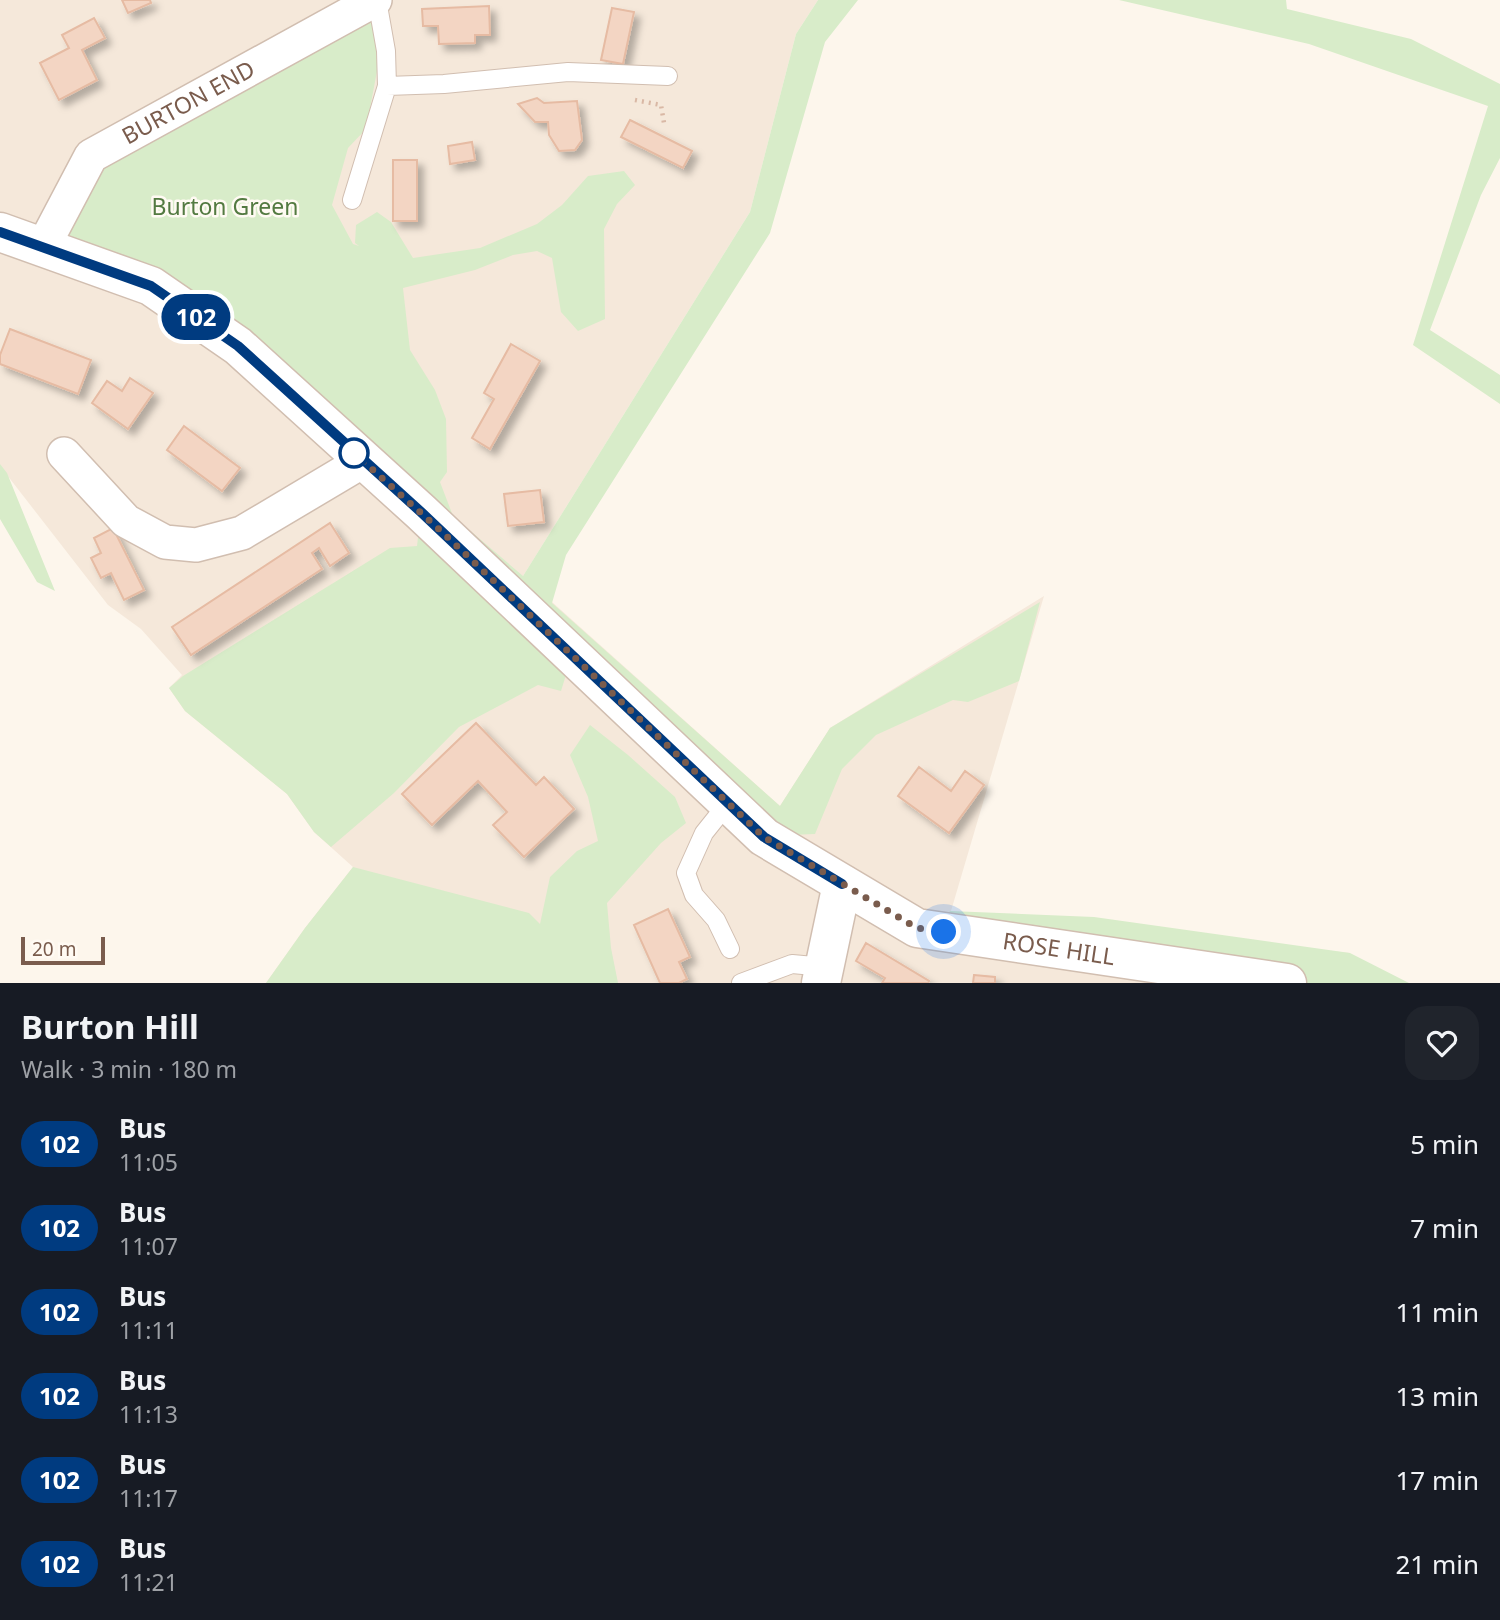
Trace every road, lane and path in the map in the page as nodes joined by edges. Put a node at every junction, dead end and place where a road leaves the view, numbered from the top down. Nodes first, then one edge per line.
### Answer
1 (361, 4) edge
2 (668, 76) dead end
3 (387, 86) junction
4 (352, 200) dead end
5 (0, 232) edge
6 (43, 247) junction
7 (64, 454) dead end
8 (363, 461) junction
9 (728, 803) junction
10 (842, 884) junction
11 (730, 949) dead end
12 (823, 975) edge
13 (740, 983) edge
14 (1287, 983) edge

1 - 3 lane
1 - 6 street, BURTON END
2 - 3 lane
3 - 4 lane
5 - 6 street, ROSE HILL
6 - 8 street, ROSE HILL
7 - 8 street
8 - 9 street, ROSE HILL
9 - 10 street, ROSE HILL
9 - 11 lane
10 - 12 street
10 - 14 street, ROSE HILL
12 - 13 lane

